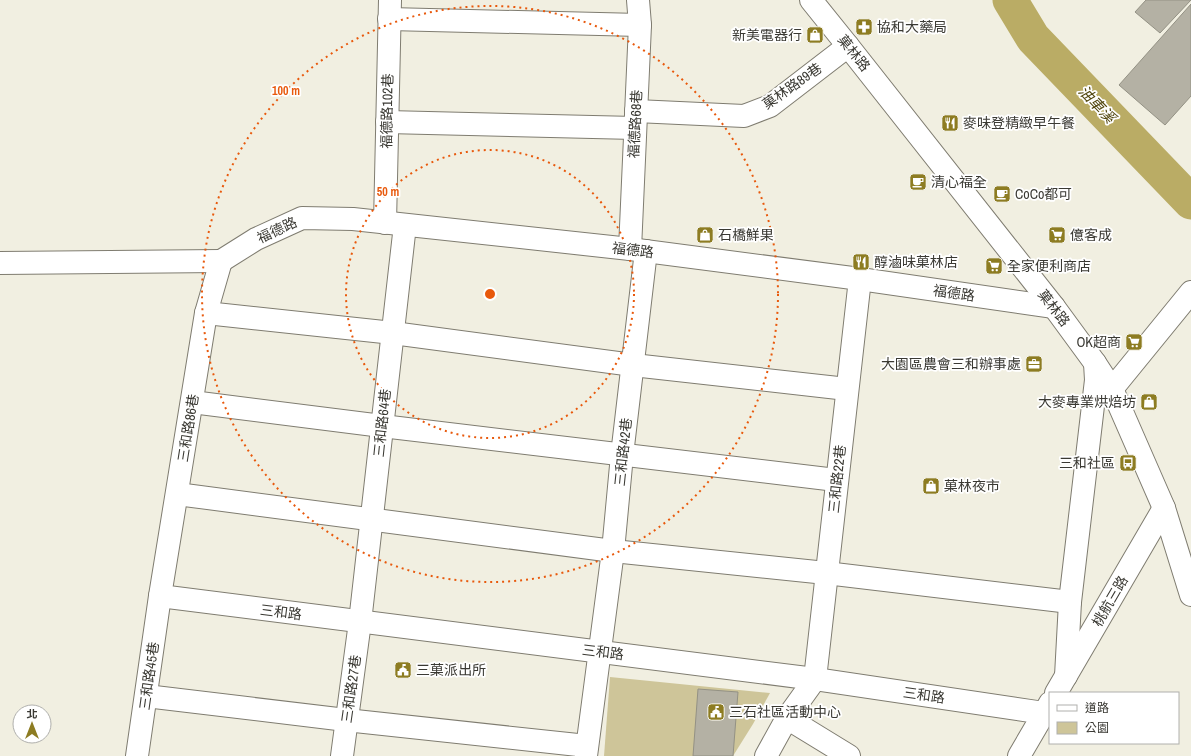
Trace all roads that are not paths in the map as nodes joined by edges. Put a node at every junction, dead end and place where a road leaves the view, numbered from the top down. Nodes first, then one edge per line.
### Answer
1 (638, 0) edge
2 (811, 0) edge
3 (389, 10) edge
4 (640, 26) junction
5 (848, 46) junction
6 (636, 120) junction
7 (387, 122) junction
8 (395, 224) junction
9 (638, 250) junction
10 (221, 261) junction
11 (0, 263) edge
12 (860, 279) junction
13 (1191, 292) edge
14 (1054, 307) junction
15 (206, 312) junction
16 (393, 333) junction
17 (1095, 363) junction
18 (633, 365) junction
19 (847, 389) junction
20 (1112, 389) junction
21 (192, 402) junction
22 (382, 426) junction
23 (622, 455) junction
24 (836, 480) junction
25 (177, 494) junction
26 (1164, 508) junction
27 (371, 520) junction
28 (613, 551) junction
29 (826, 573) junction
30 (1191, 595) edge
31 (160, 596) junction
32 (1070, 602) junction
33 (360, 622) junction
34 (599, 652) junction
35 (815, 679) junction
36 (1061, 685) edge
37 (146, 696) junction
38 (1047, 708) edge
39 (787, 718) junction
40 (346, 720) junction
41 (586, 751) edge
42 (137, 756) edge
43 (342, 756) edge
44 (766, 756) edge
45 (849, 756) edge
46 (1019, 756) edge

1 - 4 street, 福德路68巷
2 - 5 street, 菓林路
3 - 4 street
3 - 7 street, 福德路102巷
4 - 6 street, 福德路68巷
5 - 6 street, 菓林路89巷
5 - 14 street, 菓林路
6 - 7 street, 菓林路89巷
6 - 9 street, 福德路68巷
7 - 8 street, 福德路102巷
8 - 9 street, 福德路
8 - 10 street, 福德路
8 - 16 street, 三和路64巷
9 - 12 street, 福德路
9 - 18 street, 三和路42巷
10 - 11 street
10 - 15 street, 三和路86巷
12 - 14 street, 福德路
12 - 19 street, 三和路22巷
13 - 20 street
14 - 17 street, 菓林路
15 - 16 street
15 - 21 street, 三和路86巷
16 - 18 street
16 - 22 street, 三和路64巷
17 - 20 street, 菓林路
17 - 32 street
18 - 19 street
18 - 23 street, 三和路42巷
19 - 24 street, 三和路22巷
20 - 26 street, 菓林路
21 - 22 street
21 - 25 street, 三和路86巷
22 - 23 street
22 - 27 street, 三和路64巷
23 - 24 street
23 - 28 street, 三和路42巷
24 - 29 street, 三和路22巷
25 - 27 street
25 - 31 street, 三和路86巷
26 - 30 street, 菓林路
26 - 36 street, 桃航三路
27 - 28 street
27 - 33 street, 三和路64巷
28 - 29 street
28 - 34 street, 三和路42巷
29 - 32 street
29 - 35 street, 三和路22巷
31 - 33 street, 三和路
31 - 37 street, 三和路45巷
32 - 36 street
33 - 34 street, 三和路
33 - 40 street, 三和路27巷
34 - 35 street, 三和路
34 - 41 street, 三和路42巷
35 - 38 street, 三和路
35 - 39 street
37 - 40 street
37 - 42 street, 三和路45巷
38 - 46 street
39 - 44 street
39 - 45 street
40 - 41 street
40 - 43 street, 三和路27巷

